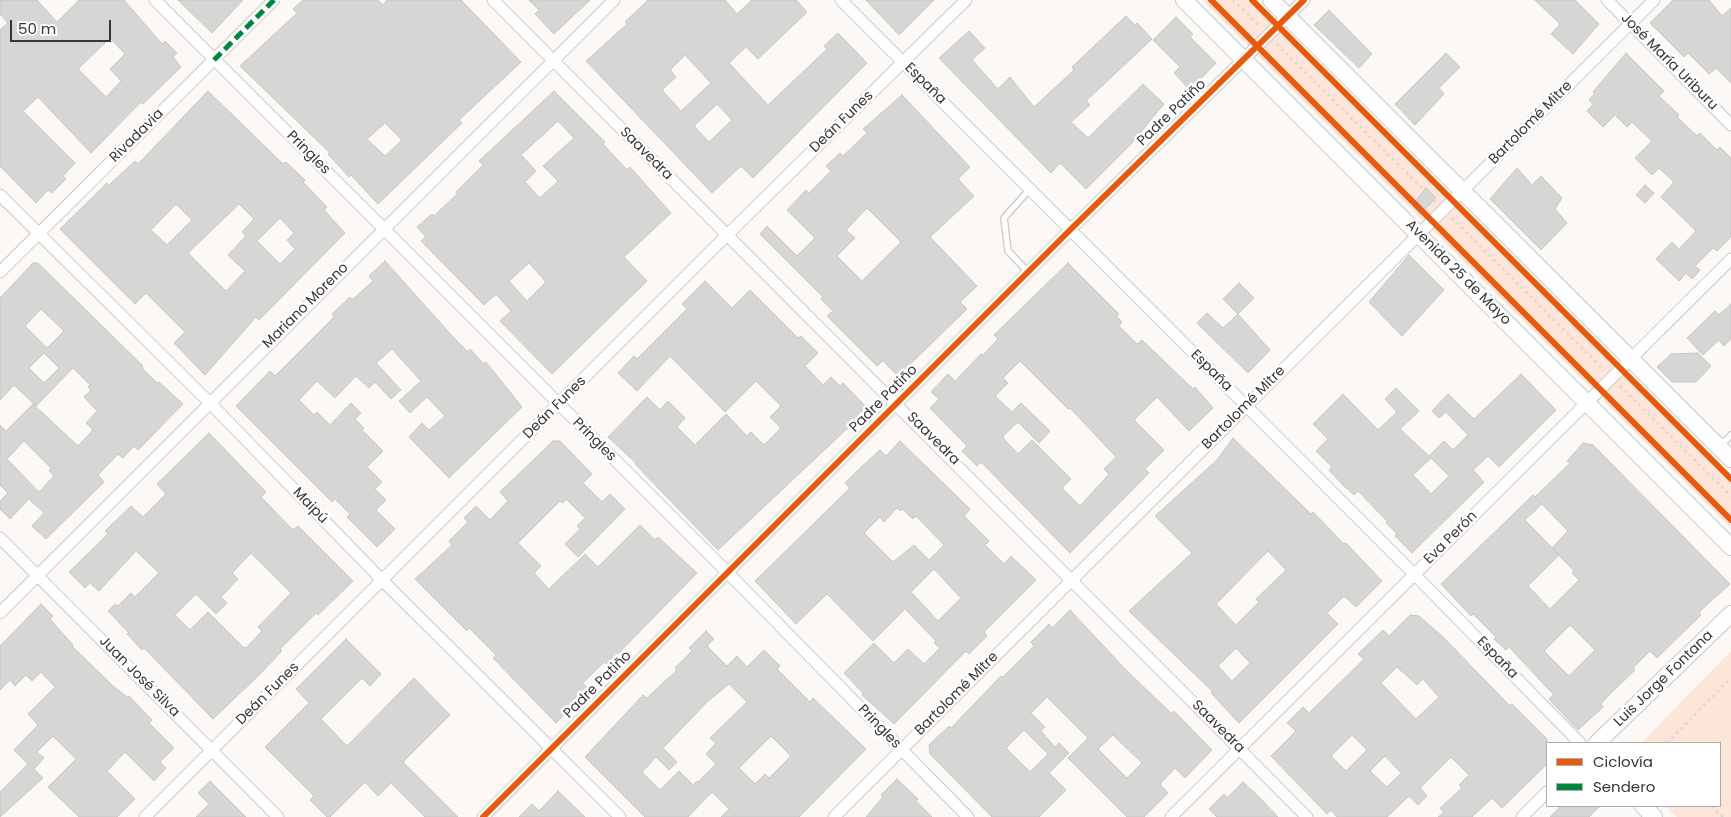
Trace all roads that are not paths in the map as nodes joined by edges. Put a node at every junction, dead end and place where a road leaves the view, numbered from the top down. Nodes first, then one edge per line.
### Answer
1 (155, 0) edge
2 (274, 0) edge
3 (493, 0) edge
4 (614, 0) edge
5 (841, 0) edge
6 (966, 0) edge
7 (1184, 0) edge
8 (1270, 0) edge
9 (1304, 0) edge
10 (1607, 0) edge
11 (1654, 0) edge
12 (1287, 17) junction
13 (1631, 24) junction
14 (214, 60) junction
15 (553, 60) junction
16 (1244, 60) junction
17 (903, 63) junction
18 (1731, 125) edge
19 (1030, 189) junction
20 (1462, 192) junction
21 (0, 195) edge
22 (384, 228) junction
23 (1070, 230) junction
24 (38, 234) junction
25 (727, 235) junction
26 (1419, 235) junction
27 (1731, 259) edge
28 (0, 272) edge
29 (1028, 272) junction
30 (1630, 360) junction
31 (1586, 402) junction
32 (210, 403) junction
33 (897, 404) junction
34 (558, 405) junction
35 (1246, 406) junction
36 (1731, 435) edge
37 (1719, 447) junction
38 (1731, 459) edge
39 (0, 538) edge
40 (1731, 547) edge
41 (728, 573) junction
42 (1414, 574) junction
43 (38, 576) junction
44 (381, 579) junction
45 (1071, 580) junction
46 (0, 613) edge
47 (1731, 614) edge
48 (1579, 742) edge
49 (1598, 742) edge
50 (1239, 748) junction
51 (552, 749) junction
52 (902, 750) junction
53 (212, 751) junction
54 (1546, 793) edge
55 (1644, 807) edge
56 (145, 817) edge
57 (278, 817) edge
58 (484, 817) edge
59 (620, 817) edge
60 (834, 817) edge
61 (968, 817) edge
62 (1171, 817) edge
63 (1307, 817) edge
64 (1522, 817) edge
65 (1654, 817) edge

1 - 14 street, Pringles
2 - 14 street, Rivadavia
3 - 15 street, Saavedra
4 - 15 street, Mariano Moreno
5 - 17 street, España
6 - 17 street, Deán Funes
7 - 16 main road, Avenida 25 de Mayo
8 - 12 main road
9 - 12 street, Padre Patiño
10 - 13 street, José María Uriburu
11 - 13 street, Bartolomé Mitre
12 - 16 street, Padre Patiño
12 - 20 main road
13 - 18 street, José María Uriburu
13 - 20 street, Bartolomé Mitre
14 - 22 street, Pringles
14 - 24 street, Rivadavia
15 - 22 street, Mariano Moreno
15 - 25 street, Saavedra
16 - 23 street, Padre Patiño
16 - 26 main road, Avenida 25 de Mayo
17 - 19 street, España
17 - 25 street, Deán Funes
19 - 23 street, España
19 - 29 lane
20 - 26 street, Bartolomé Mitre
20 - 30 main road
21 - 24 street, Maipú
22 - 32 street, Mariano Moreno
22 - 34 street, Pringles
23 - 29 street, Padre Patiño
23 - 35 street, España
24 - 28 street, Rivadavia
24 - 32 street, Maipú
25 - 33 street, Saavedra
25 - 34 street, Deán Funes
26 - 31 main road, Avenida 25 de Mayo
26 - 35 street, Bartolomé Mitre
27 - 30 street, Eva Perón
29 - 33 street, Padre Patiño
30 - 31 street, Eva Perón
30 - 37 main road
31 - 40 main road, Avenida 25 de Mayo
31 - 42 street, Eva Perón
32 - 43 street, Mariano Moreno
32 - 44 street, Maipú
33 - 41 street, Padre Patiño
33 - 45 street, Saavedra
34 - 41 street, Pringles
34 - 44 street, Deán Funes
35 - 42 street, España
35 - 45 street, Bartolomé Mitre
36 - 37 lane
37 - 38 main road
39 - 43 street, Juan José Silva
41 - 51 street, Padre Patiño
41 - 52 street, Pringles
42 - 48 street, España
42 - 50 street, Eva Perón
43 - 46 street, Mariano Moreno
43 - 53 street, Juan José Silva
44 - 51 street, Maipú
44 - 53 street, Deán Funes
45 - 50 street, Saavedra
45 - 52 street, Bartolomé Mitre
47 - 49 main road, Luis Jorge Fontana
50 - 62 street, Eva Perón
50 - 63 street, Saavedra
51 - 58 street, Padre Patiño
51 - 59 street, Maipú
52 - 60 street, Bartolomé Mitre
52 - 61 street, Pringles
53 - 56 street, Deán Funes
53 - 57 street, Juan José Silva
54 - 64 street
55 - 65 main road

